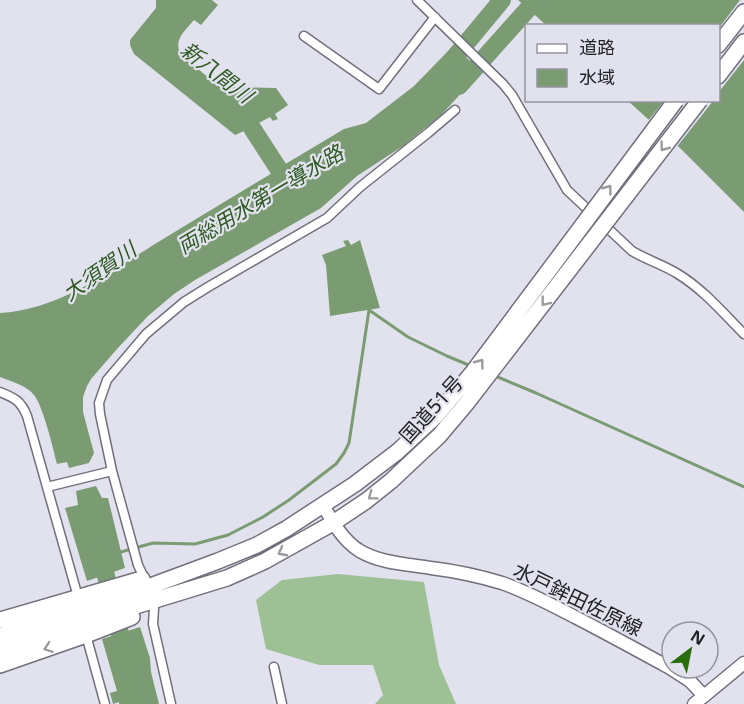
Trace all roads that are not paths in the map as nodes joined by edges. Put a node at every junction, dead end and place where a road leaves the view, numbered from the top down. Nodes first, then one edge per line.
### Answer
1 (417, 0) edge
2 (744, 12) edge
3 (435, 17) junction
4 (304, 36) dead end
5 (720, 42) edge
6 (744, 42) edge
7 (720, 73) edge
8 (675, 102) edge
9 (698, 102) edge
10 (455, 110) dead end
11 (744, 334) edge
12 (0, 392) edge
13 (112, 471) junction
14 (47, 487) junction
15 (323, 505) junction
16 (333, 523) junction
17 (145, 595) junction
18 (89, 614) junction
19 (0, 620) edge
20 (0, 636) edge
21 (0, 650) edge
22 (744, 663) edge
23 (0, 665) edge
24 (274, 667) dead end
25 (699, 700) edge
26 (105, 704) edge
27 (171, 704) edge
28 (282, 704) edge

1 - 3 street
2 - 5 highway
3 - 4 street
3 - 11 street
6 - 7 highway
15 -> 8 highway, 国道51号, bridge
9 -> 16 highway, 国道51号, bridge
10 - 13 street
12 - 14 street
13 - 14 street
13 - 17 street
14 - 18 street
15 - 16 main road, 水戸鉾田佐原線
15 - 17 highway, 国道51号
16 -> 17 highway, 国道51号
16 - 25 main road, 水戸鉾田佐原線
17 - 18 highway
17 - 18 highway
17 - 27 street
18 - 19 highway
18 - 20 highway
18 - 21 highway
18 -> 23 highway
18 - 26 street
22 - 25 main road, 水戸鉾田佐原線
24 - 28 street

